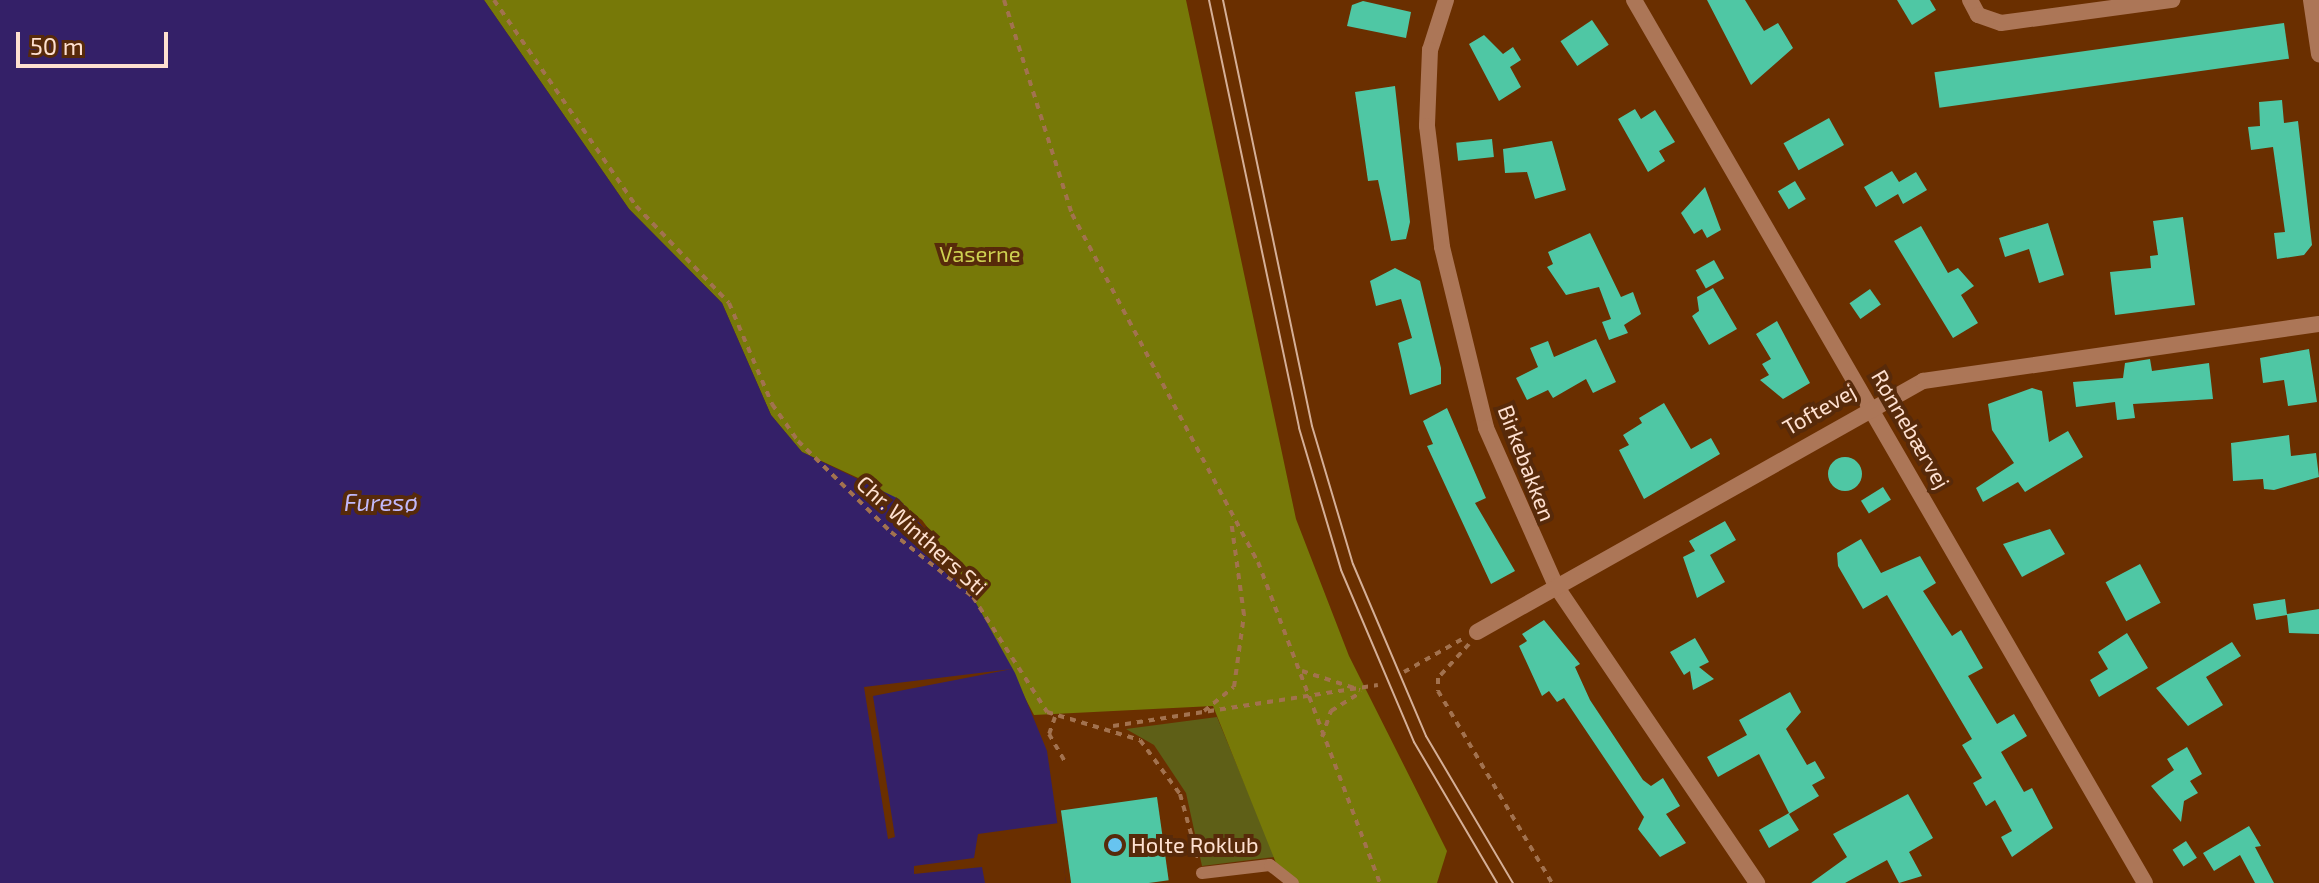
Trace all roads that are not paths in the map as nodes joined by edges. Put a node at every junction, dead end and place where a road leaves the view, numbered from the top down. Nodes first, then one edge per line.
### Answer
1 (1446, 0) edge
2 (1634, 0) edge
3 (1970, 0) edge
4 (2172, 0) edge
5 (2311, 0) edge
6 (2319, 54) edge
7 (2319, 324) edge
8 (1871, 404) junction
9 (1556, 586) junction
10 (1472, 634) road end
11 (1202, 873) road end
12 (1293, 883) edge
13 (1757, 883) edge
14 (2145, 883) edge

1 - 9 street, Birkebakken
2 - 8 street, Rønnebærvej
3 - 4 street
5 - 6 street
7 - 8 street, Toftevej
8 - 9 street, Toftevej
8 - 14 street, Rønnebærvej
9 - 10 street, Toftevej
9 - 13 street, Birkebakken
11 - 12 lane

